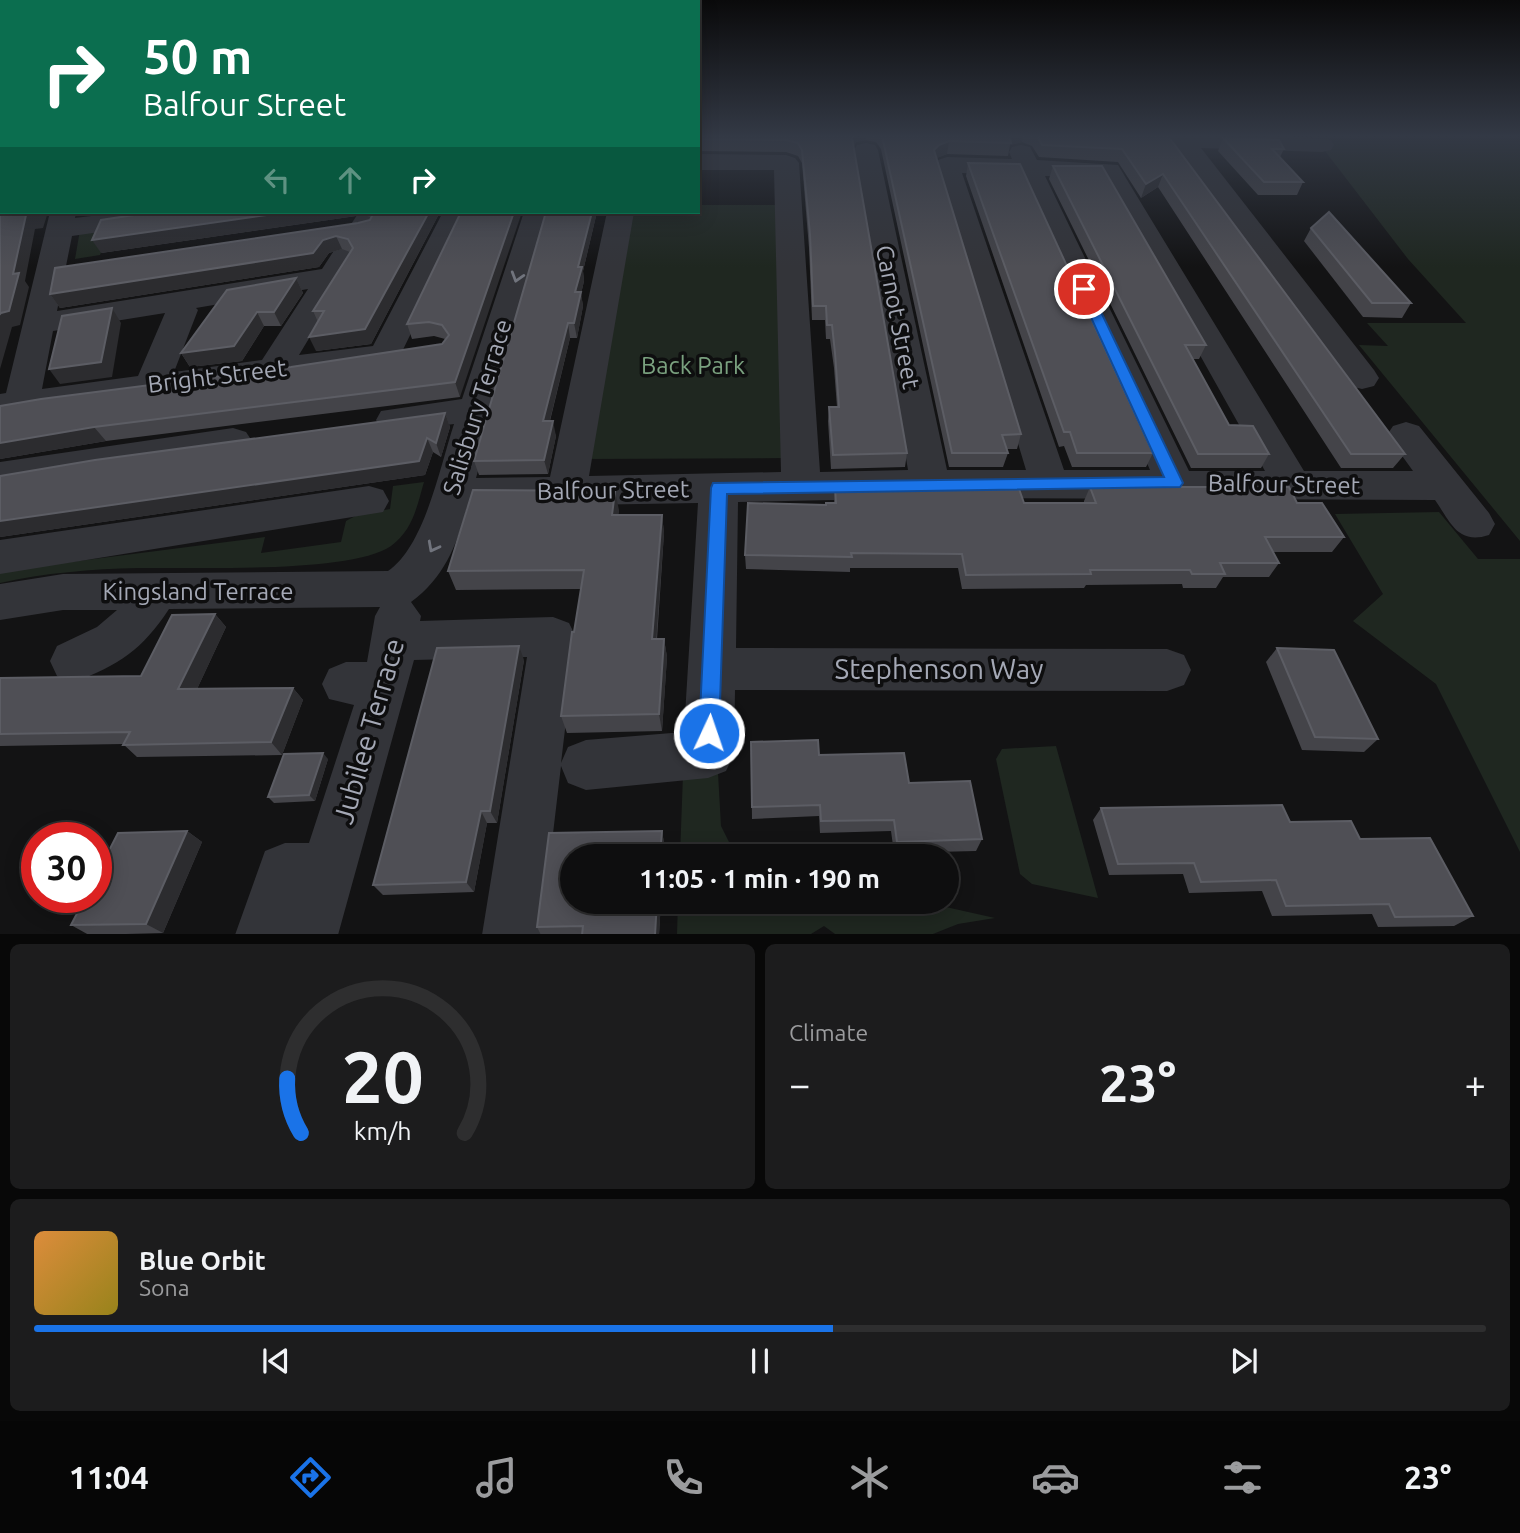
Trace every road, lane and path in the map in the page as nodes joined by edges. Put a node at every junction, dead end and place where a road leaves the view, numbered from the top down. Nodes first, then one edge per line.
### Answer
1 (787, 180) edge
2 (872, 180) edge
3 (952, 180) edge
4 (1033, 180) edge
5 (1115, 180) edge
6 (1231, 180) edge
7 (152, 214) edge
8 (455, 214) edge
9 (536, 214) edge
10 (620, 214) edge
11 (368, 219) edge
12 (61, 220) edge
13 (323, 232) edge
14 (332, 276) junction
15 (183, 310) dead end
16 (39, 324) junction
17 (422, 350) edge
18 (385, 355) junction
19 (274, 368) junction
20 (1362, 378) dead end
21 (152, 384) junction
22 (10, 405) edge
23 (477, 409) junction
24 (367, 424) edge
25 (1406, 435) dead end
26 (271, 436) edge
27 (0, 475) edge
28 (1049, 483) junction
29 (1175, 483) junction
30 (930, 484) junction
31 (1292, 484) junction
32 (801, 486) junction
33 (1446, 486) junction
34 (719, 488) junction
35 (566, 491) junction
36 (451, 493) junction
37 (369, 501) dead end
38 (1475, 524) dead end
39 (0, 558) edge
40 (396, 589) junction
41 (157, 591) junction
42 (0, 602) edge
43 (74, 661) dead end
44 (376, 669) junction
45 (712, 669) junction
46 (1167, 670) dead end
47 (586, 765) dead end
48 (328, 871) junction
49 (264, 934) edge
50 (309, 934) edge
51 (512, 934) edge

1 - 32 street
2 - 30 street, Carnot Street
3 - 28 street
4 - 29 street
5 - 31 street
6 - 20 street
7 - 12 street
8 - 18 street
9 -> 23 street, Salisbury Terrace
10 - 35 street
11 - 13 street
11 - 14 street
12 - 16 street
14 - 16 street
14 - 19 street
15 - 21 street
16 - 22 street
17 - 18 street, Bright Street
18 - 19 street, Bright Street
19 - 21 street, Bright Street
21 - 22 street, Bright Street
23 - 24 street
23 - 36 street, Salisbury Terrace
25 - 33 street
26 - 27 street
28 - 29 street, Balfour Street
28 - 30 street, Balfour Street
29 - 31 street, Balfour Street
30 - 32 street, Balfour Street
31 - 33 street, Balfour Street
32 - 34 street, Balfour Street
33 - 38 street
34 - 35 street, Balfour Street
34 - 45 street
35 - 36 street, Balfour Street
36 -> 40 street, Salisbury Terrace
37 - 39 street, Kingsland Terrace
40 - 41 street, Kingsland Terrace
40 - 44 street, Jubilee Terrace
41 - 42 street, Kingsland Terrace
41 - 43 street
44 - 48 street, Jubilee Terrace
44 - 51 street
45 - 46 street, Stephenson Way
45 - 47 street
48 - 49 street
48 - 50 street, Jubilee Terrace

